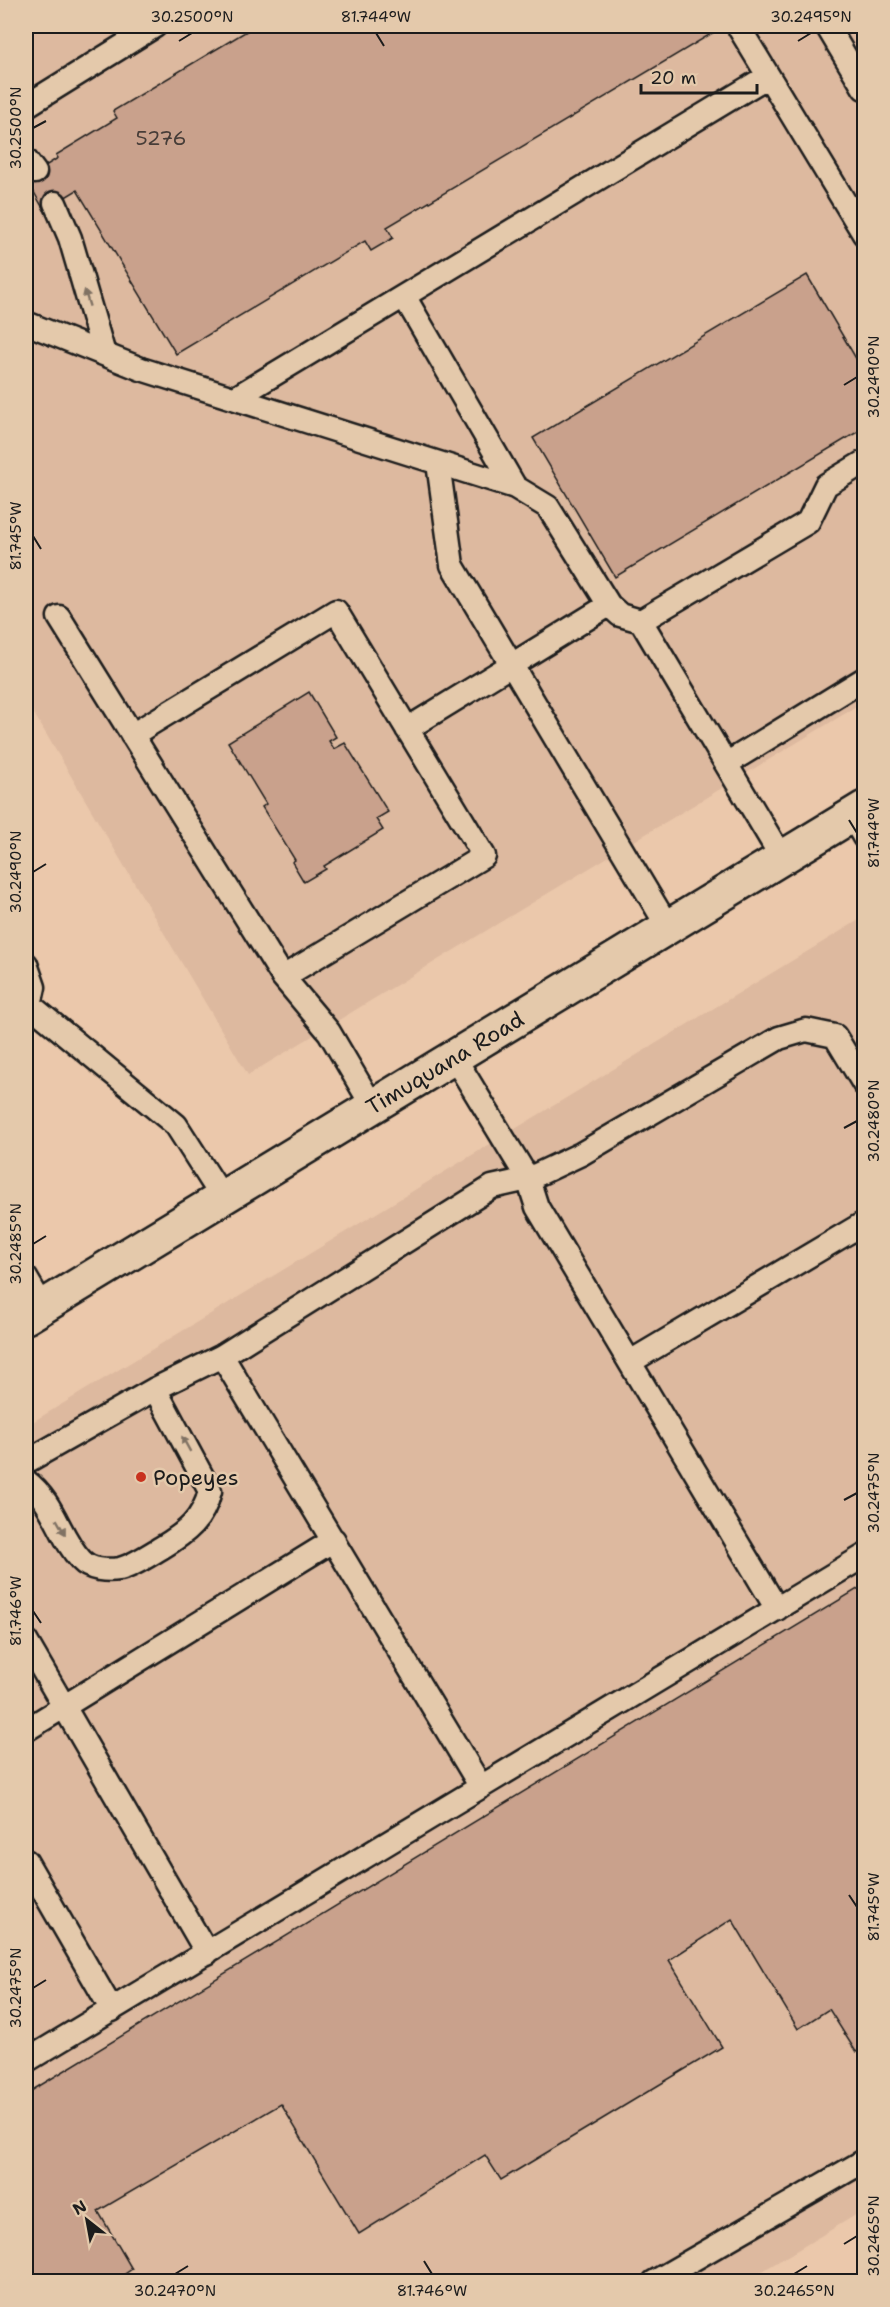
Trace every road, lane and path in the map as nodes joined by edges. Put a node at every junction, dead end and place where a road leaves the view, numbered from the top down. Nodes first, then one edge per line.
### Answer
1 (155, 26) edge
2 (738, 26) edge
3 (827, 26) edge
4 (768, 76) junction
5 (864, 88) edge
6 (26, 106) edge
7 (55, 203) dead end
8 (864, 234) edge
9 (404, 296) junction
10 (26, 323) edge
11 (104, 354) junction
12 (235, 398) junction
13 (438, 462) junction
14 (864, 462) edge
15 (515, 487) junction
16 (609, 605) junction
17 (59, 617) dead end
18 (641, 621) junction
19 (512, 665) junction
20 (864, 679) edge
21 (407, 729) junction
22 (132, 735) junction
23 (726, 764) junction
24 (860, 820) edge
25 (782, 858) junction
26 (668, 927) junction
27 (26, 964) edge
28 (283, 977) junction
29 (28, 1007) edge
30 (454, 1057) junction
31 (864, 1084) edge
32 (373, 1107) junction
33 (528, 1179) junction
34 (222, 1197) junction
35 (864, 1223) edge
36 (26, 1278) edge
37 (34, 1312) edge
38 (222, 1356) junction
39 (630, 1362) junction
40 (155, 1389) junction
41 (26, 1462) edge
42 (26, 1481) edge
43 (333, 1540) junction
44 (864, 1556) edge
45 (777, 1609) junction
46 (26, 1641) edge
47 (64, 1706) junction
48 (26, 1730) edge
49 (482, 1787) junction
50 (26, 1861) edge
51 (207, 1953) junction
52 (112, 2010) junction
53 (26, 2061) edge
54 (864, 2161) edge
55 (654, 2282) edge

1 - 6 lane
2 - 4 lane
3 - 5 lane
4 - 8 lane
4 - 9 lane
11 -> 7 lane
9 - 12 lane
9 - 15 lane
10 - 11 lane
11 - 12 lane
12 - 13 lane
13 - 15 lane
13 - 19 lane
14 - 18 lane
15 - 16 lane
16 - 18 lane
16 - 19 lane
17 - 22 lane
18 - 23 lane
19 - 21 lane
19 - 26 lane
20 - 23 lane
21 - 22 lane
21 - 28 lane
22 - 28 lane
23 - 25 lane
24 - 25 main road, Timuquana Road
25 - 26 main road, Timuquana Road
26 - 30 main road, Timuquana Road
27 - 29 lane
28 - 32 lane
29 - 34 lane
30 - 32 main road, Timuquana Road
30 - 33 lane
31 - 33 lane
32 - 34 main road, Timuquana Road
33 - 38 lane
33 - 39 lane
34 - 37 main road, Timuquana Road
35 - 39 lane
36 - 37 lane
38 - 40 lane
38 - 43 lane
39 - 45 lane
40 - 41 lane
42 -> 40 lane
43 - 47 lane
43 - 49 lane
44 - 45 lane
45 - 49 lane
46 - 47 lane
47 - 48 lane
47 - 51 lane
49 - 51 lane
50 - 52 lane
51 - 52 lane
52 - 53 lane
54 - 55 lane

